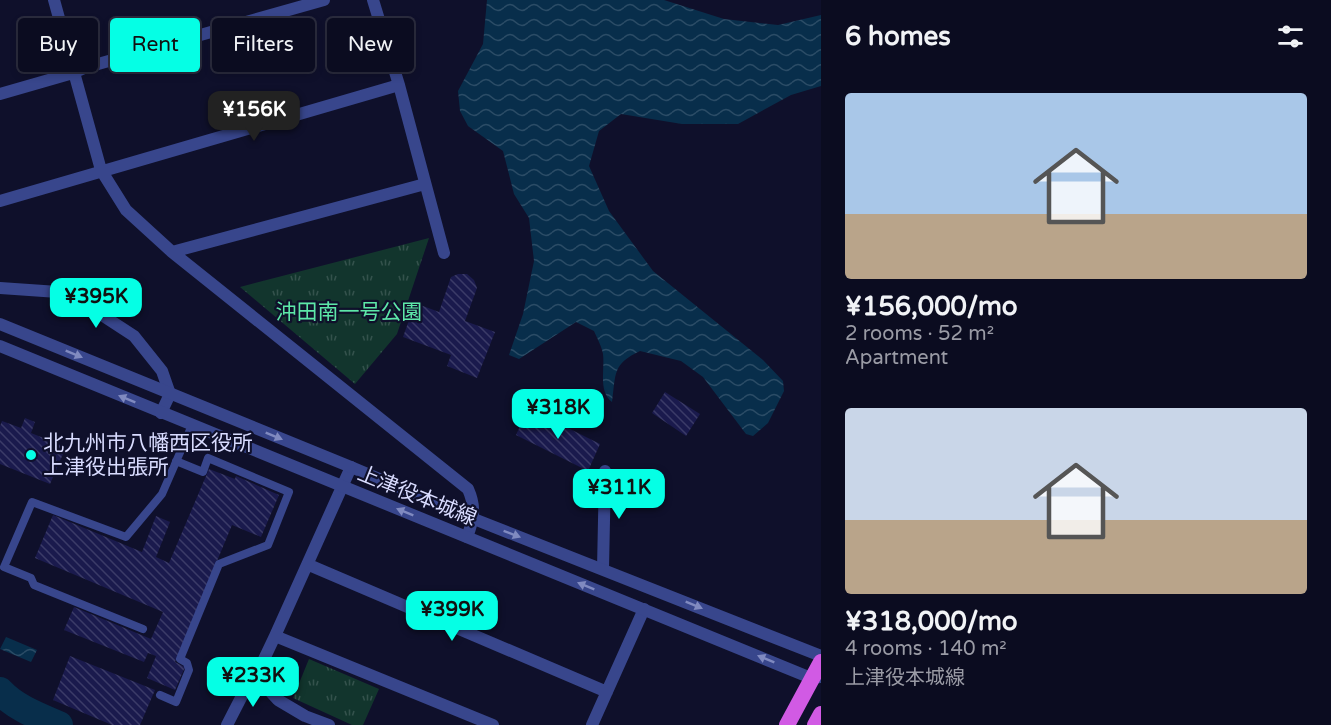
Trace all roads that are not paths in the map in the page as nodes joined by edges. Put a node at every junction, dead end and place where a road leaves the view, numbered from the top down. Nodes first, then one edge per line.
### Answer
1 (54, 0) edge
2 (324, 0) edge
3 (373, 0) edge
4 (73, 73) junction
5 (399, 85) junction
6 (0, 94) edge
7 (101, 170) junction
8 (425, 184) junction
9 (0, 201) edge
10 (172, 252) junction
11 (444, 253) dead end
12 (0, 288) edge
13 (0, 324) edge
14 (0, 346) edge
15 (170, 394) junction
16 (161, 413) junction
17 (192, 425) junction
18 (176, 461) junction
19 (351, 467) junction
20 (605, 471) dead end
21 (343, 486) junction
22 (474, 519) junction
23 (466, 537) junction
24 (309, 565) junction
25 (603, 569) junction
26 (644, 609) junction
27 (143, 629) dead end
28 (275, 636) junction
29 (821, 656) edge
30 (821, 662) edge
31 (256, 676) junction
32 (816, 677) edge
33 (607, 692) junction
34 (160, 695) dead end
35 (821, 714) edge
36 (303, 720) edge
37 (227, 725) edge
38 (329, 725) edge
39 (493, 725) edge
40 (592, 725) edge
41 (787, 725) edge
42 (815, 725) edge

1 - 4 street
2 - 4 street
3 - 5 street
4 - 6 street
4 - 7 street
5 - 7 street
5 - 8 street
7 - 9 street
7 - 10 street
8 - 10 street
8 - 11 street
10 - 22 street
12 - 15 street
13 -> 15 street, 上津役本城線
16 -> 14 street, 上津役本城線
15 - 16 street
15 -> 19 street, 上津役本城線
16 - 17 street, 上津役本城線
17 - 18 lane
17 - 21 street, 上津役本城線
18 - 27 lane
18 - 34 lane
19 - 21 street
19 - 22 street, 上津役本城線
20 - 25 street
23 -> 21 street, 上津役本城線
21 - 24 street
22 - 23 street
22 -> 25 street, 上津役本城線
26 -> 23 street, 上津役本城線
24 - 28 street
24 - 33 street
25 -> 29 street, 上津役本城線
32 -> 26 street, 上津役本城線
26 - 33 street
28 - 31 street
28 - 39 street
30 - 32 highway
31 - 36 street
31 - 37 street
32 - 41 highway
33 - 40 street
35 - 42 highway
36 - 38 street

